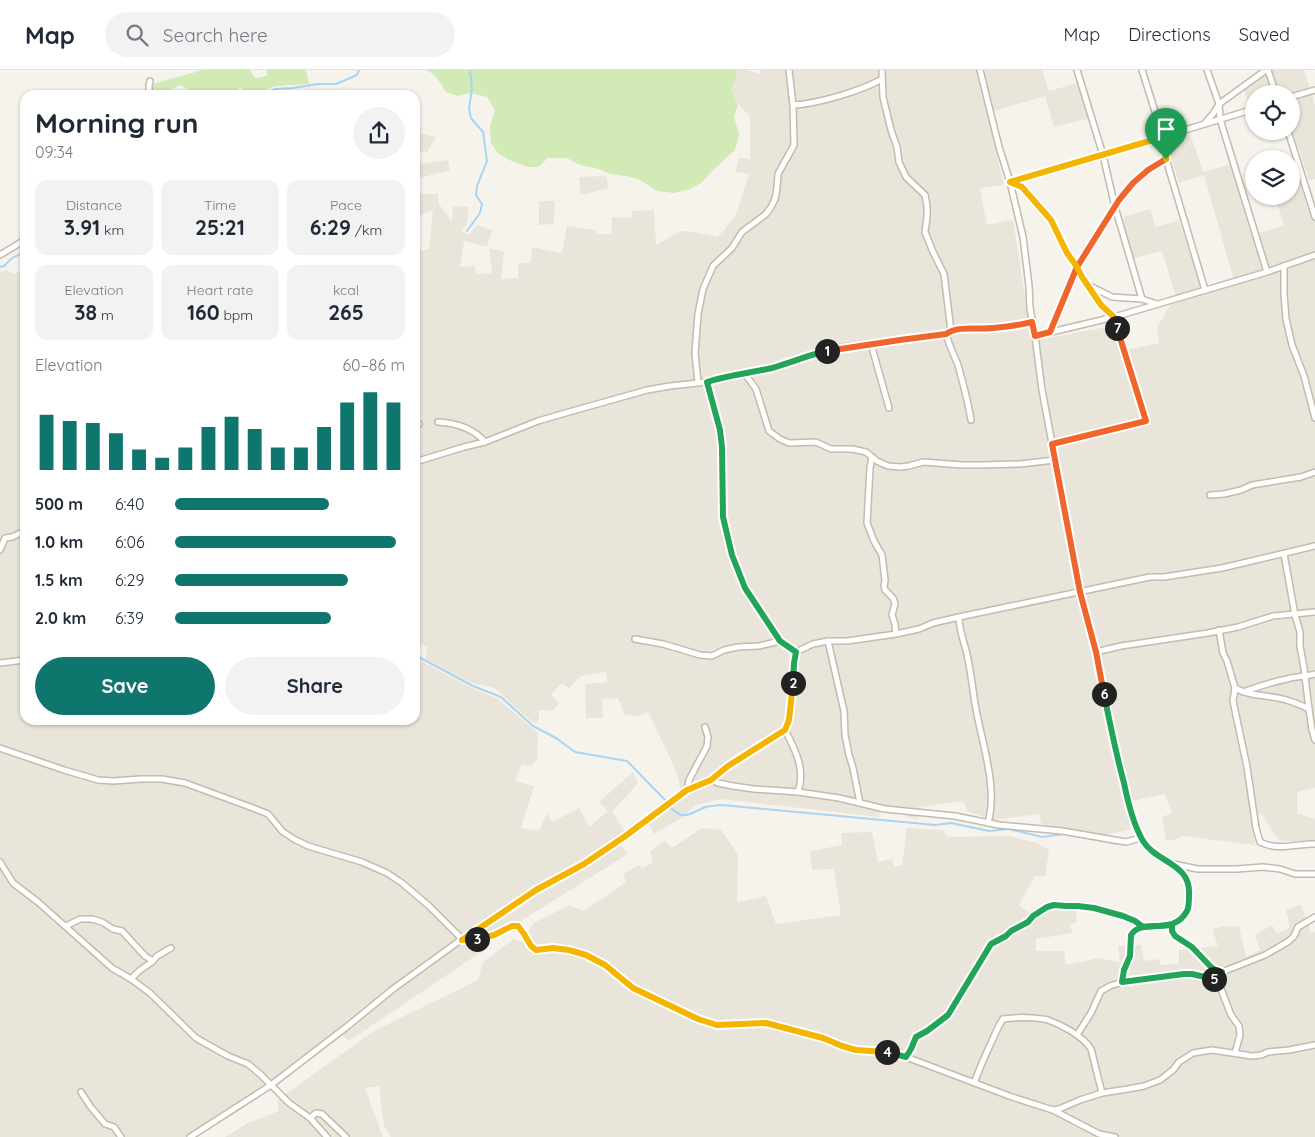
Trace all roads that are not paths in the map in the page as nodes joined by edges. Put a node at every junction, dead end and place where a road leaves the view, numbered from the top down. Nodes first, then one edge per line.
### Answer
1 (789, 70) edge
2 (882, 70) edge
3 (980, 70) edge
4 (1077, 70) edge
5 (1142, 70) edge
6 (1207, 70) edge
7 (1267, 70) edge
8 (882, 79) junction
9 (150, 81) dead end
10 (1273, 85) edge
11 (148, 90) edge
12 (1315, 90) edge
13 (1300, 94) edge
14 (1219, 104) junction
15 (793, 105) junction
16 (1245, 112) edge
17 (1220, 119) junction
18 (1205, 124) junction
19 (1163, 137) junction
20 (1291, 140) edge
21 (1103, 156) junction
22 (1166, 159) junction
23 (1010, 182) junction
24 (1115, 207) junction
25 (1315, 218) edge
26 (20, 243) edge
27 (0, 255) edge
28 (1315, 255) edge
29 (1284, 266) junction
30 (1077, 267) junction
31 (1267, 272) junction
32 (1088, 285) junction
33 (1205, 290) junction
34 (1142, 299) junction
35 (1157, 304) junction
36 (1114, 317) junction
37 (1032, 322) junction
38 (1050, 332) junction
39 (949, 333) junction
40 (1035, 336) junction
41 (872, 344) junction
42 (745, 374) junction
43 (698, 382) junction
44 (707, 382) junction
45 (889, 408) dead end
46 (1315, 418) edge
47 (971, 420) dead end
48 (438, 422) dead end
49 (485, 442) junction
50 (1052, 444) junction
51 (872, 457) junction
52 (420, 460) edge
53 (1055, 460) junction
54 (1315, 472) edge
55 (1210, 495) dead end
56 (20, 533) edge
57 (1315, 546) edge
58 (0, 550) edge
59 (1284, 554) junction
60 (1080, 592) junction
61 (1315, 612) edge
62 (1295, 615) junction
63 (959, 617) junction
64 (1219, 630) junction
65 (896, 634) junction
66 (635, 639) dead end
67 (780, 641) junction
68 (828, 642) junction
69 (796, 652) junction
70 (1096, 652) junction
71 (20, 661) edge
72 (0, 663) edge
73 (1315, 674) edge
74 (1305, 677) junction
75 (1235, 688) junction
76 (1242, 692) junction
77 (1309, 709) junction
78 (704, 727) dead end
79 (785, 730) junction
80 (1315, 740) edge
81 (0, 748) edge
82 (711, 780) junction
83 (687, 790) junction
84 (798, 792) junction
85 (860, 803) junction
86 (988, 823) junction
87 (1141, 838) junction
88 (1315, 844) edge
89 (0, 862) edge
90 (1172, 864) junction
91 (1315, 874) edge
92 (1315, 917) edge
93 (1172, 925) junction
94 (66, 926) junction
95 (1143, 927) junction
96 (462, 940) junction
97 (171, 948) dead end
98 (153, 962) junction
99 (1222, 972) junction
100 (130, 979) junction
101 (1221, 980) junction
102 (1122, 982) junction
103 (1076, 1035) junction
104 (1315, 1045) edge
105 (1235, 1053) junction
106 (906, 1057) junction
107 (974, 1083) junction
108 (271, 1085) junction
109 (81, 1092) dead end
110 (1102, 1093) junction
111 (1053, 1110) junction
112 (310, 1118) junction
113 (121, 1137) edge
114 (190, 1137) edge
115 (327, 1137) edge
116 (346, 1137) edge
117 (1115, 1137) edge

1 - 15 street
2 - 8 street
3 - 23 street
4 - 21 street
5 - 19 street
6 - 14 street
7 - 10 street
7 - 14 street
8 - 15 street
8 - 39 street
9 - 11 street
12 - 13 street
14 - 17 street
14 - 18 street
15 - 43 street
16 - 17 street
17 - 18 street
17 - 31 street
18 - 19 street
19 - 21 street
19 - 22 street
20 - 25 street
21 - 23 street
21 - 24 street
22 - 24 street
22 - 33 street
23 - 30 street
23 - 37 street
24 - 30 street
24 - 34 street
26 - 27 street
28 - 29 street
29 - 31 street
29 - 46 street
30 - 32 street
30 - 38 street
31 - 33 street
32 - 34 street
32 - 36 street
33 - 35 street
34 - 35 street
35 - 36 street
36 - 38 street
36 - 50 street
37 - 39 street
37 - 40 street
38 - 40 street
39 - 41 street
39 - 47 street
40 - 50 street
41 - 42 street
41 - 45 street
42 - 44 street
42 - 51 street
43 - 44 street
43 - 49 street
44 - 67 street
48 - 49 street
49 - 52 street
50 - 53 street
51 - 53 street
51 - 65 street
53 - 60 street
54 - 55 street
56 - 58 street
57 - 59 street
59 - 60 street
59 - 62 street
60 - 63 street
60 - 70 street
61 - 62 street
62 - 64 street
62 - 74 street
63 - 65 street
63 - 86 street
64 - 70 street
64 - 75 street
65 - 68 street
66 - 67 street
67 - 69 street
68 - 69 street
68 - 85 street
69 - 79 street
70 - 87 street
71 - 72 street
73 - 74 street
74 - 76 street
74 - 77 street
75 - 76 street
75 - 88 street
76 - 77 street
77 - 80 street
78 - 83 street
79 - 82 street
79 - 84 street
81 - 96 street
82 - 83 street
82 - 84 street
83 - 96 street
84 - 85 street
85 - 86 street
86 - 87 street
87 - 90 street
89 - 94 street
90 - 91 street
90 - 93 street
92 - 99 street
93 - 95 street
93 - 99 street
94 - 98 street
94 - 100 street
95 - 102 street
95 - 106 street
96 - 106 street
96 - 108 street
97 - 98 street
98 - 100 street
99 - 101 street
100 - 108 street
101 - 102 street
101 - 105 street
102 - 103 street
103 - 107 street
103 - 110 street
104 - 105 street
105 - 110 street
106 - 107 street
107 - 111 street
108 - 112 street
108 - 114 street
109 - 113 street
110 - 111 street
111 - 117 street
112 - 115 street
112 - 116 street

